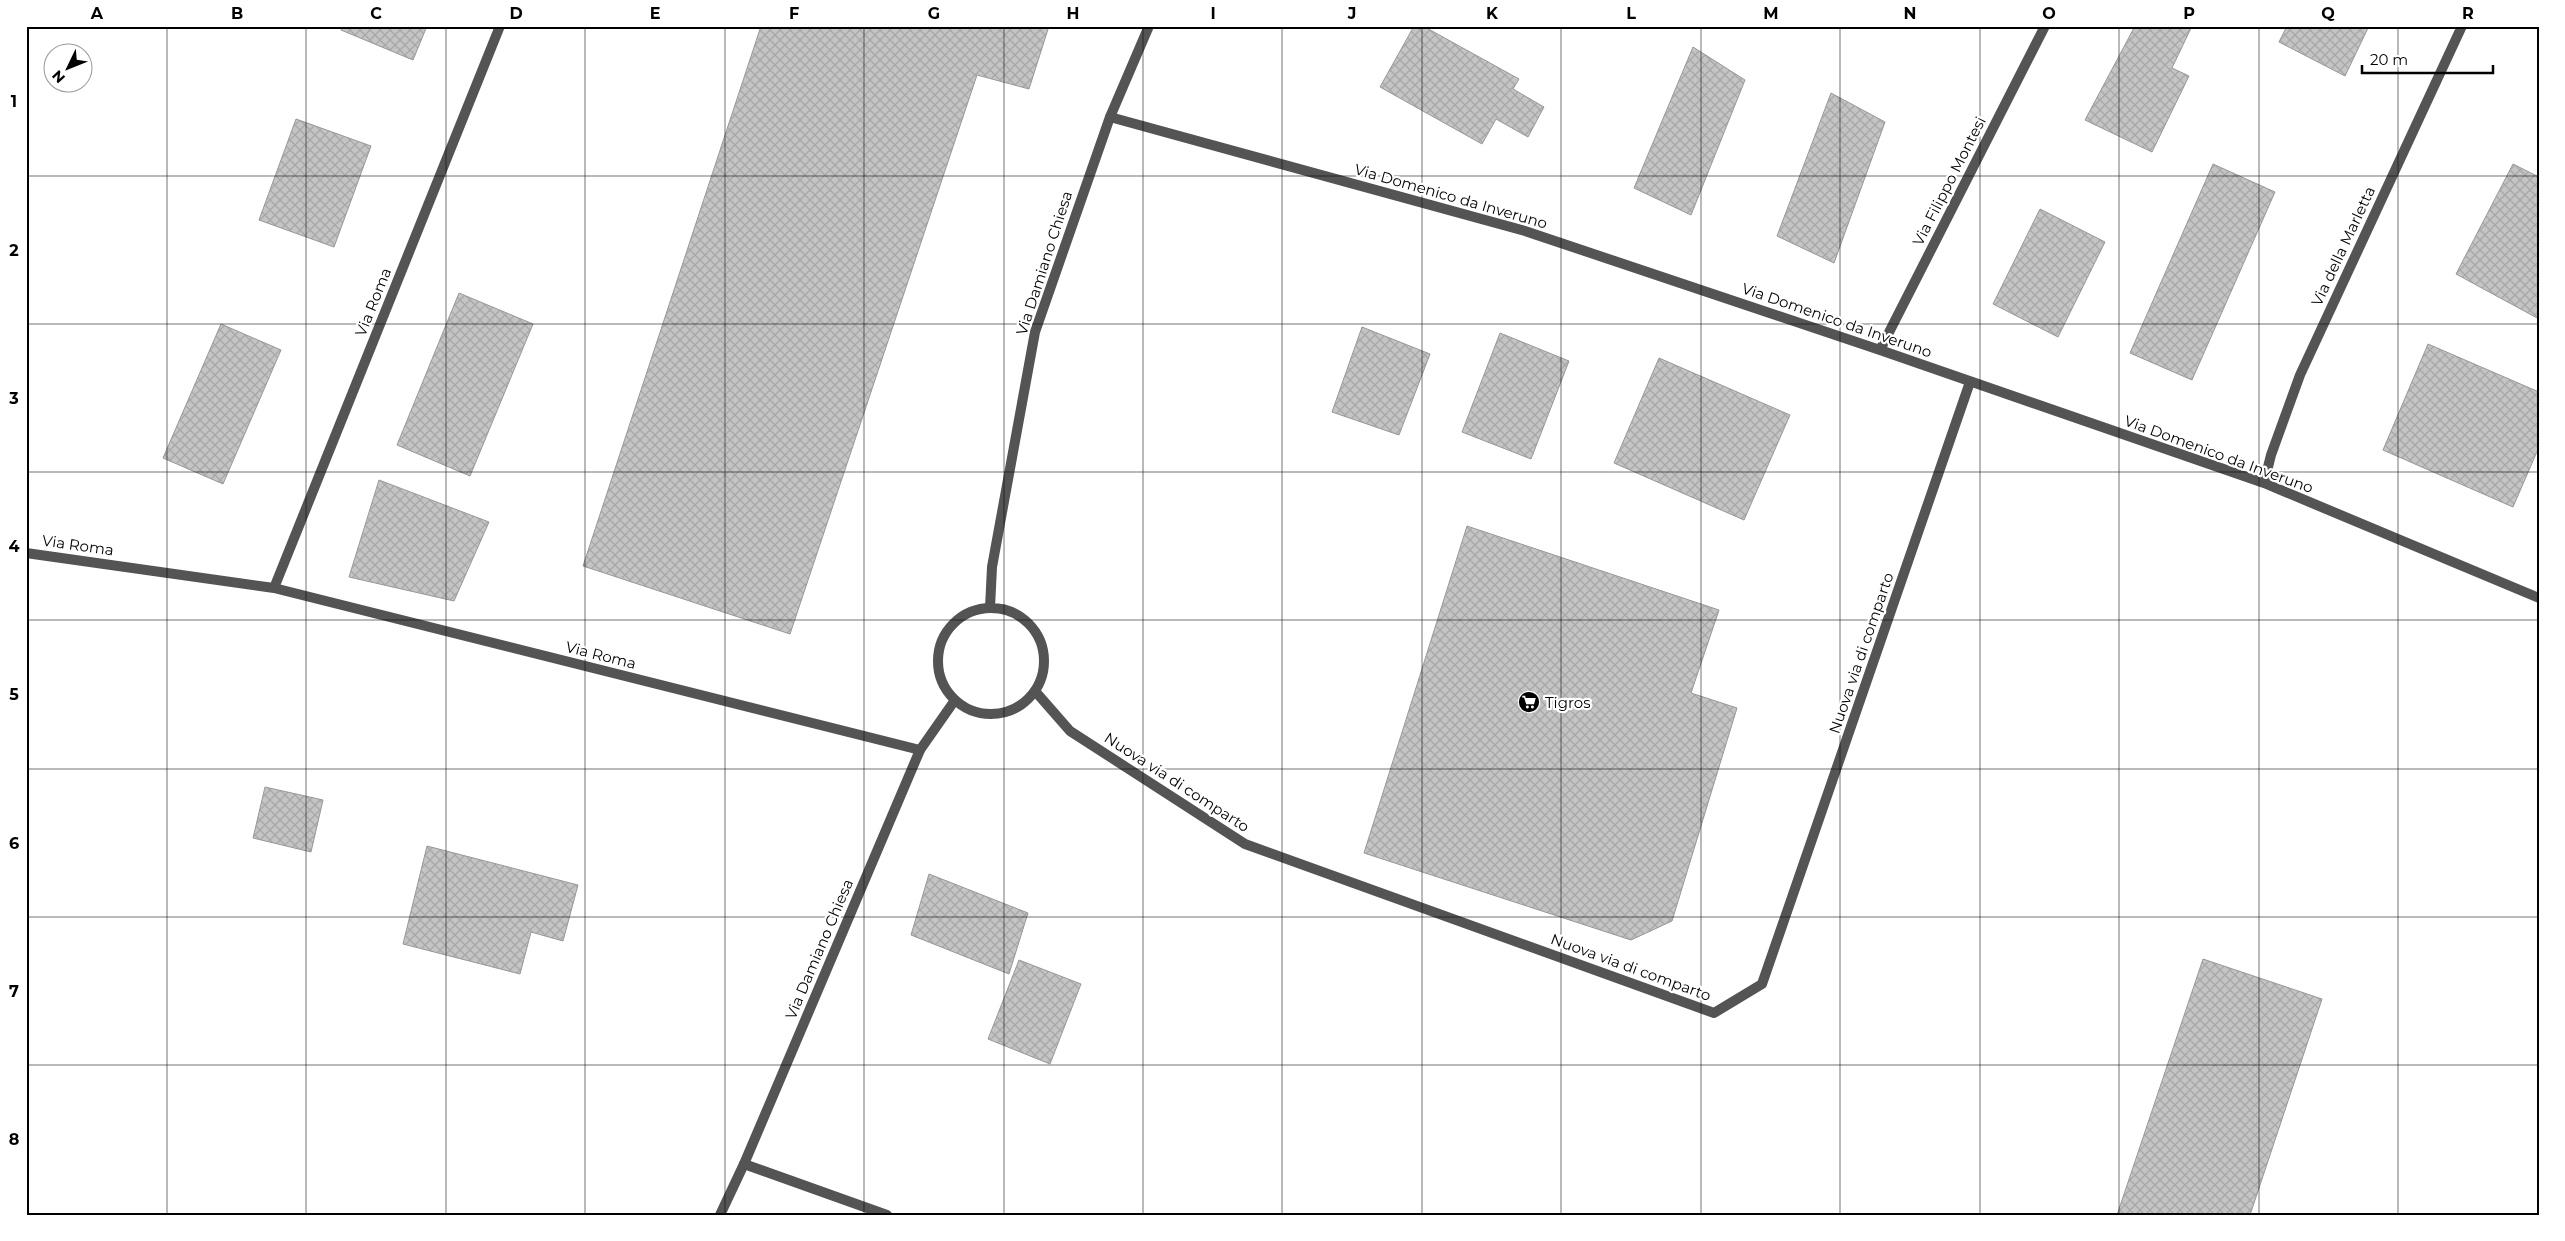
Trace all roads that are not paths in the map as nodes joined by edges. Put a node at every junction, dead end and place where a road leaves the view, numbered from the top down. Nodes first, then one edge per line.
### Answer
1 (500, 26) edge
2 (1149, 26) edge
3 (2045, 26) edge
4 (2462, 26) edge
5 (1110, 117) junction
6 (1880, 350) junction
7 (1970, 382) junction
8 (2264, 483) junction
9 (26, 553) edge
10 (274, 588) junction
11 (2539, 598) edge
12 (990, 608) junction
13 (1035, 691) junction
14 (955, 700) junction
15 (920, 750) junction
16 (744, 1164) junction
17 (720, 1215) edge
18 (887, 1215) edge

1 - 10 street, Via Roma
2 - 5 street, Via Damiano Chiesa
3 - 6 street, Via Filippo Montesi
4 - 8 street, Via della Marletta
5 - 6 street, Via Domenico da Inveruno
5 - 12 street, Via Damiano Chiesa
6 - 7 street, Via Domenico da Inveruno
7 - 8 street, Via Domenico da Inveruno
7 - 13 street, Nuova via di comparto
8 - 11 street, Via Domenico da Inveruno
9 - 10 street, Via Roma
10 - 15 street, Via Roma
12 - 13 street
12 - 14 street
13 - 14 street
14 - 15 street, Via Damiano Chiesa
15 - 16 street, Via Damiano Chiesa
16 - 17 street, Via Damiano Chiesa
16 - 18 street

